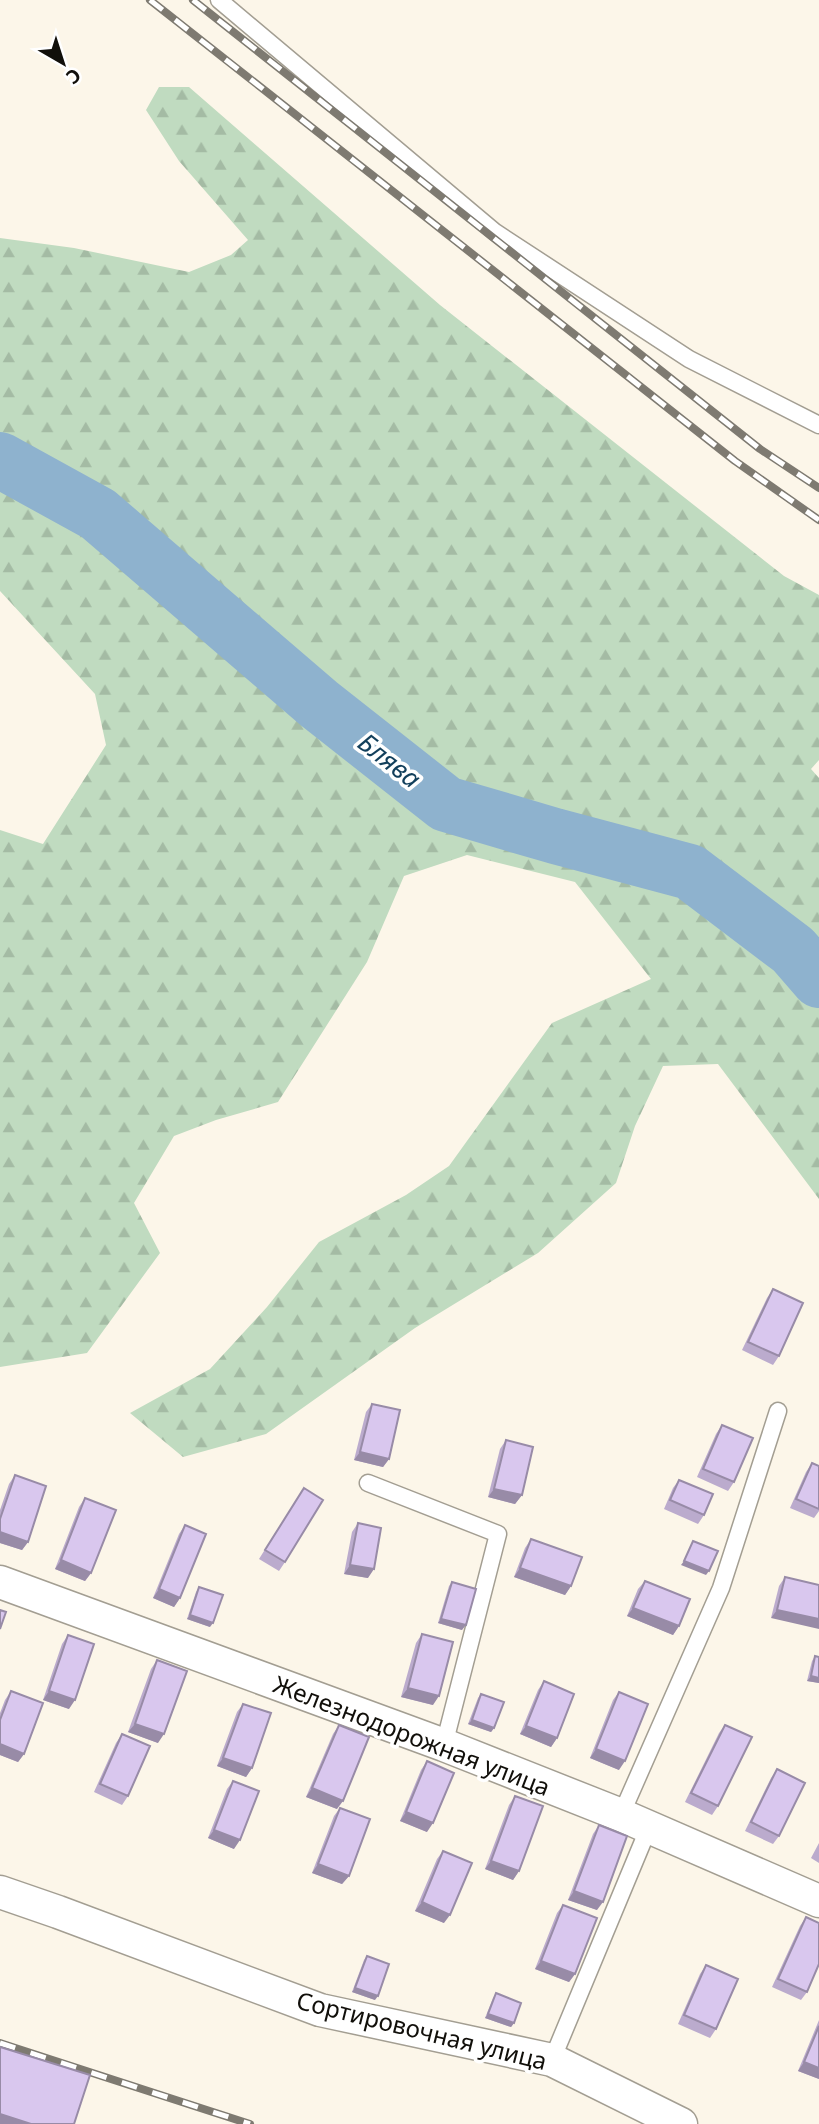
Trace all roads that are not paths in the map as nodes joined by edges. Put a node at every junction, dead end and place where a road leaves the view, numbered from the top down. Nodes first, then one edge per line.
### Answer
1 (219, 0) edge
2 (819, 425) edge
3 (778, 1411) dead end
4 (368, 1483) dead end
5 (0, 1582) edge
6 (444, 1745) junction
7 (635, 1821) junction
8 (0, 1892) edge
9 (819, 1901) edge
10 (552, 2060) junction
11 (681, 2124) edge

1 - 2 lane
3 - 7 lane
4 - 6 lane
5 - 6 street, Железнодорожная улица
6 - 7 street, Железнодорожная улица
7 - 9 street, Железнодорожная улица
7 - 10 lane
8 - 10 street, Сортировочная улица
10 - 11 street, Сортировочная улица

